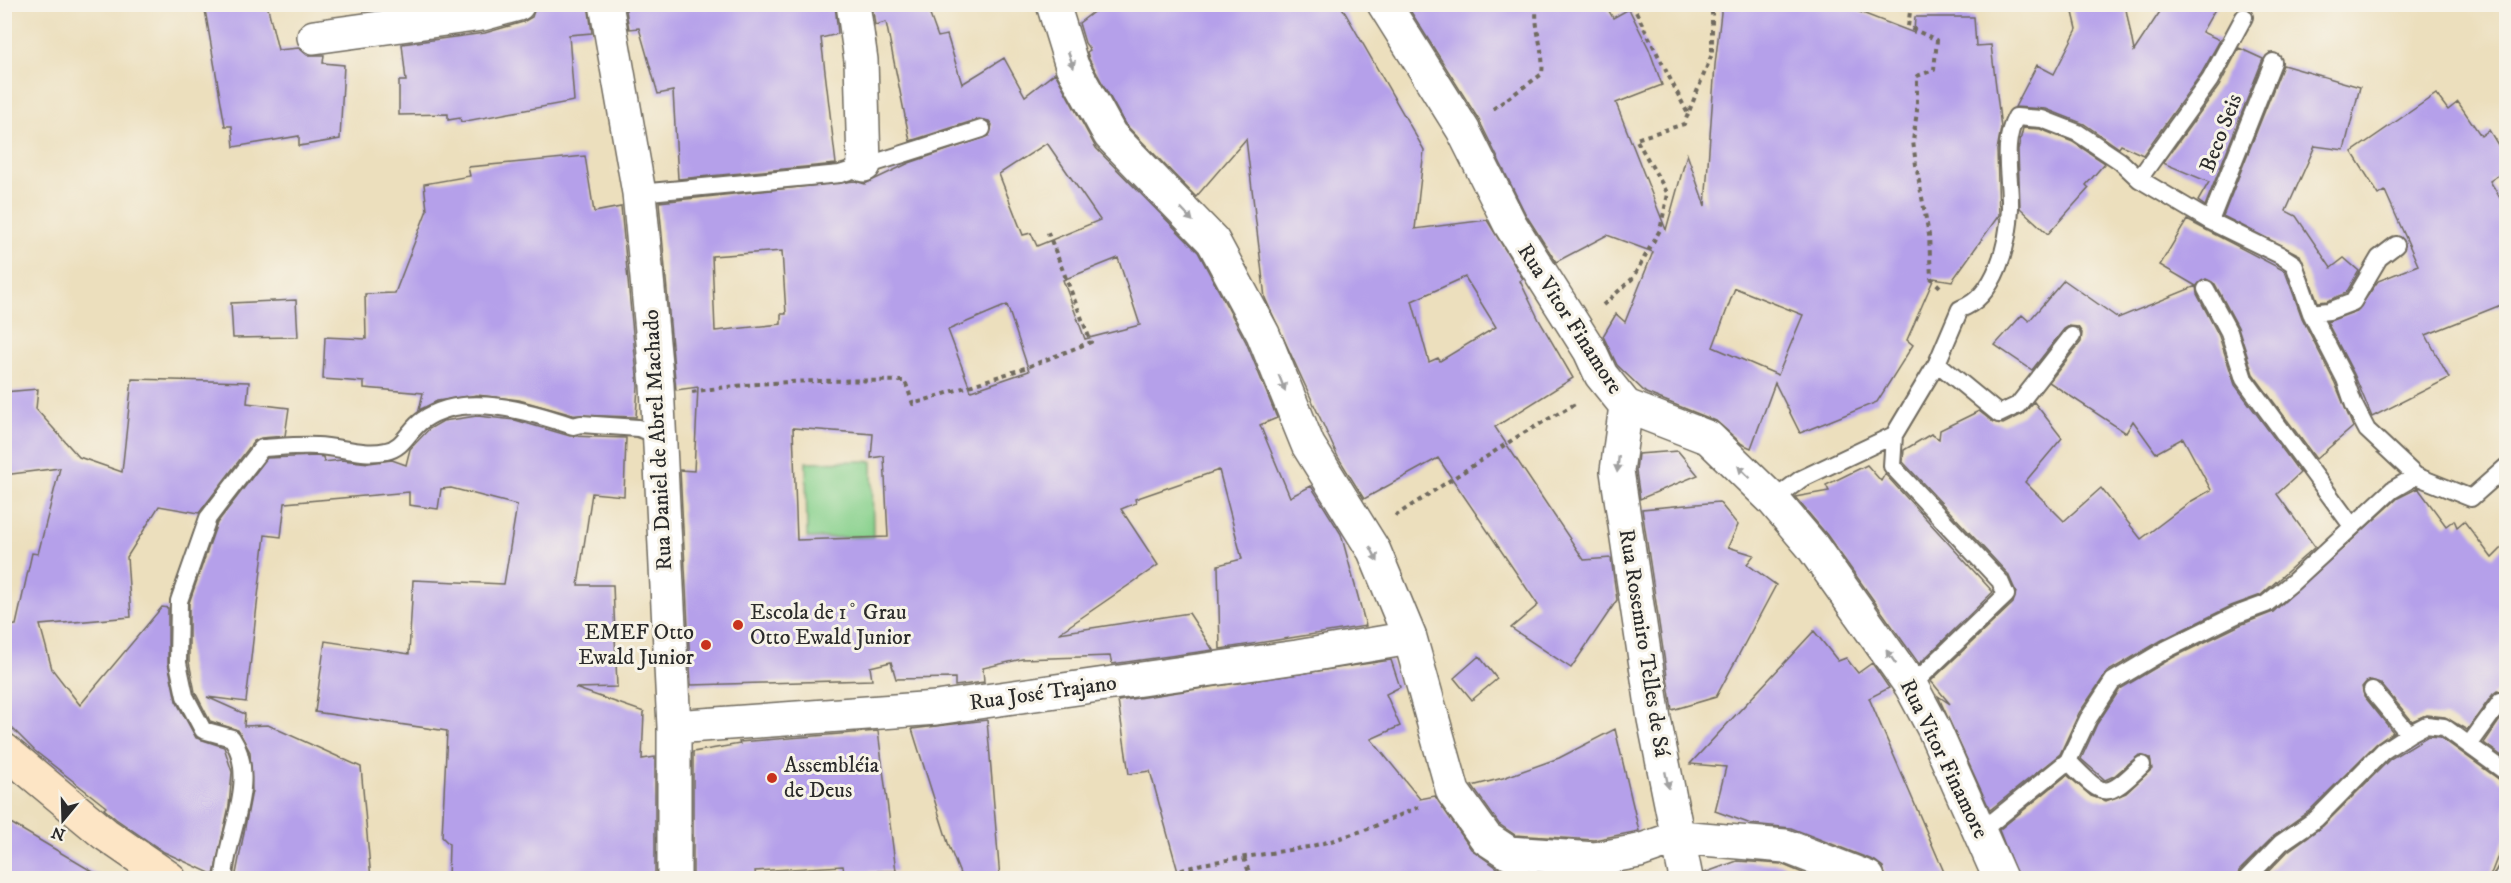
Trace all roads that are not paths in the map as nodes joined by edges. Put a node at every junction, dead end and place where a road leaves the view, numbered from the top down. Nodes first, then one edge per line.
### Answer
1 (518, 4) edge
2 (606, 4) edge
3 (853, 4) edge
4 (1053, 4) edge
5 (1384, 4) edge
6 (2244, 17) dead end
7 (314, 37) dead end
8 (2273, 62) dead end
9 (982, 129) dead end
10 (864, 165) junction
11 (2139, 179) junction
12 (639, 193) junction
13 (2210, 221) junction
14 (2396, 245) dead end
15 (2206, 289) dead end
16 (2311, 314) junction
17 (2072, 336) dead end
18 (1937, 363) junction
19 (1626, 406) junction
20 (659, 435) junction
21 (1894, 435) junction
22 (2506, 467) edge
23 (2416, 476) junction
24 (1773, 500) junction
25 (2352, 526) junction
26 (1410, 638) junction
27 (1911, 686) junction
28 (2372, 690) dead end
29 (2501, 701) dead end
30 (674, 727) junction
31 (2409, 734) junction
32 (2469, 745) junction
33 (4, 750) edge
34 (2068, 761) junction
35 (2142, 765) dead end
36 (2506, 772) edge
37 (1980, 832) junction
38 (1679, 837) junction
39 (2506, 871) edge
40 (169, 879) edge
41 (224, 879) edge
42 (674, 879) edge
43 (1686, 879) edge
44 (1868, 879) edge
45 (2000, 879) edge
46 (2247, 879) edge
47 (2502, 879) edge

1 - 7 street
2 - 12 street, Rua Daniel de Abrel Machado
3 - 10 street
4 -> 26 street
5 - 19 street, Rua Vitor Finamore
6 - 11 lane
8 - 13 lane, Beco Seis
9 - 10 lane
10 - 12 lane
11 - 13 lane
11 - 18 lane
12 - 20 street, Rua Daniel de Abrel Machado
13 - 16 lane
14 - 16 lane
15 - 25 lane
16 - 23 lane
17 - 18 lane
18 - 21 lane
24 -> 19 street, Rua Vitor Finamore
19 -> 38 street, Rua Rosemiro Telles de Sá
20 - 30 street, Rua Daniel de Abrel Machado
20 - 41 lane
21 - 24 lane
21 - 27 lane
22 - 23 lane
23 - 25 lane
27 -> 24 street, Rua Vitor Finamore
25 - 34 lane
26 - 30 street, Rua José Trajano
26 - 38 street
27 - 37 street, Rua Vitor Finamore
28 - 31 lane
29 - 32 lane
30 - 42 street, Rua Daniel de Abrel Machado
31 - 32 lane
31 - 46 lane
32 - 36 lane
33 - 40 street
34 - 35 lane
34 - 37 lane
37 - 45 street, Rua Vitor Finamore
38 - 43 street, Rua Rosemiro Telles de Sá
38 - 44 street
39 - 47 lane

